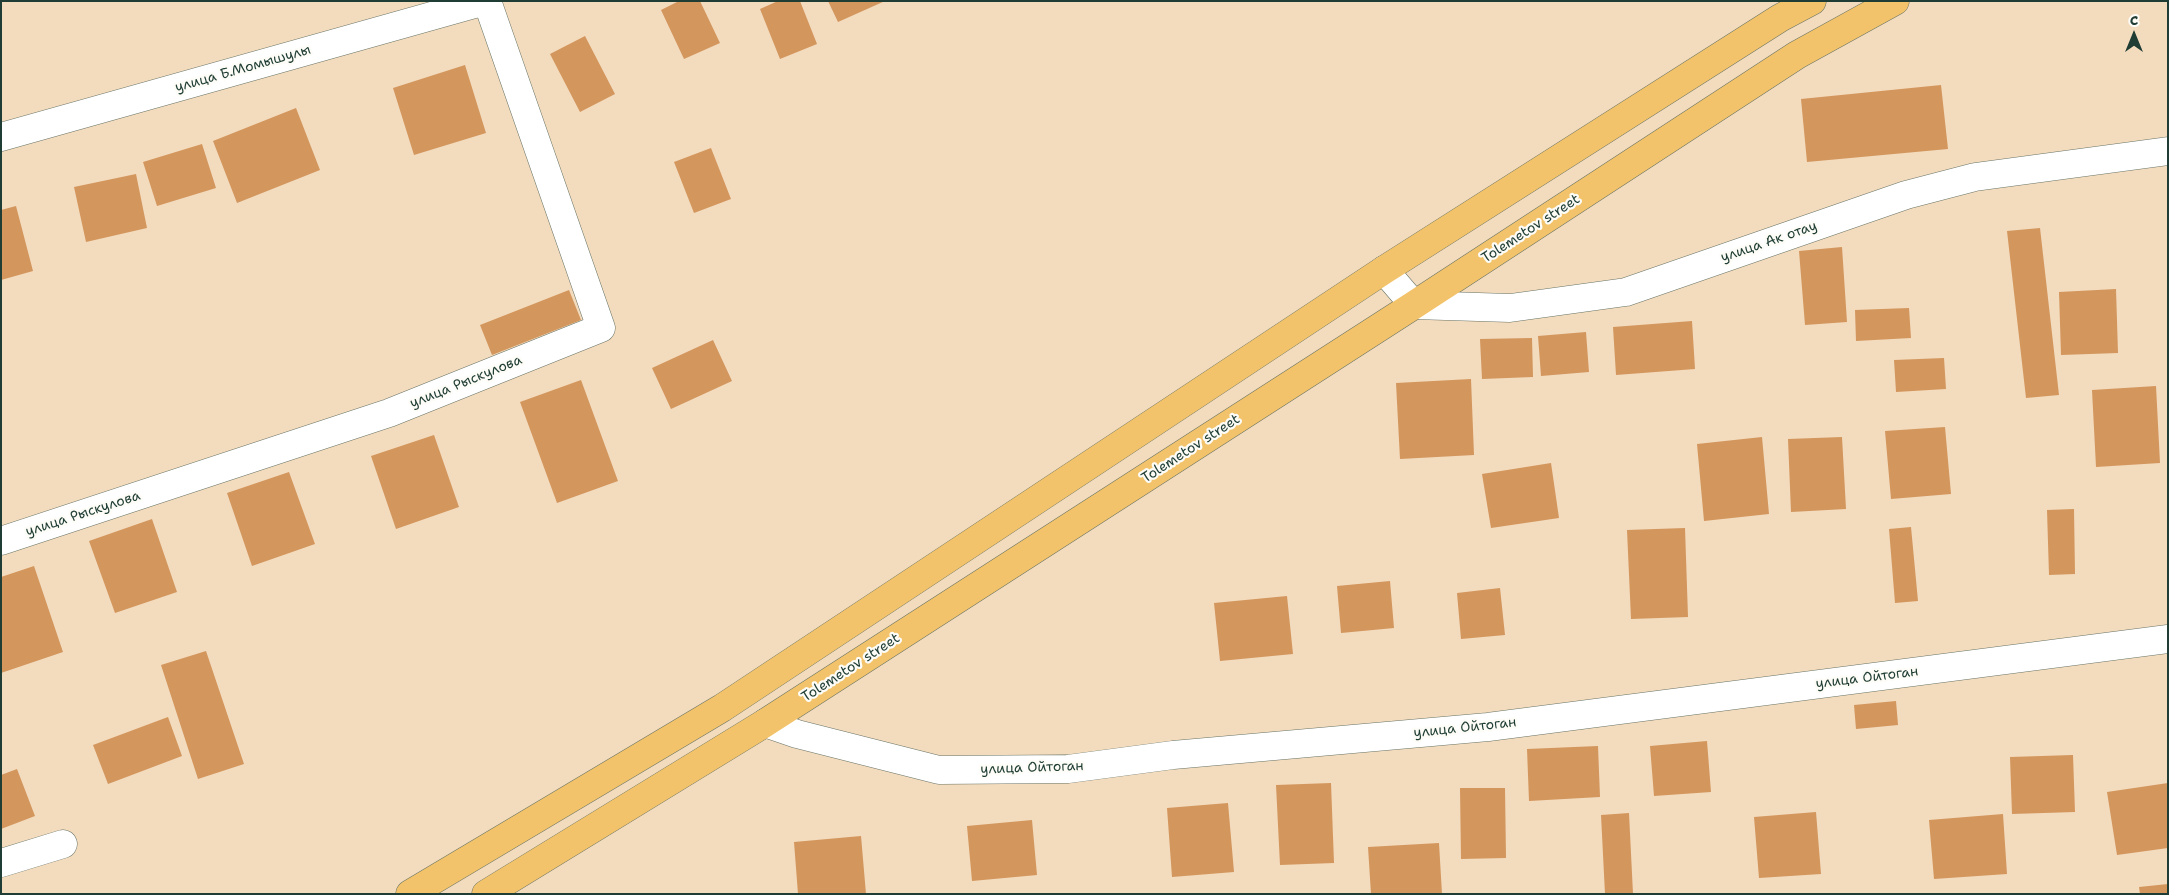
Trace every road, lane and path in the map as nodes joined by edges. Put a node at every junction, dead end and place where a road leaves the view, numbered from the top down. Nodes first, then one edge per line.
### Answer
1 (486, 1) edge
2 (1812, 1) edge
3 (1895, 1) edge
4 (1, 137) edge
5 (2168, 152) edge
6 (1384, 270) junction
7 (1414, 305) junction
8 (1, 541) edge
9 (2168, 639) edge
10 (765, 723) junction
11 (63, 844) dead end
12 (1, 863) edge
13 (410, 894) edge
14 (486, 894) edge

1 - 4 street, улица Б.Момышулы
1 - 8 street, улица Рыскулова
2 - 6 main road
3 - 7 main road, Tolemetov street
5 - 7 street, улица Ак отау
6 - 7 street
6 - 13 main road
7 - 10 main road, Tolemetov street
9 - 10 street, улица Ойтоган
10 - 14 main road, Tolemetov street
11 - 12 street

